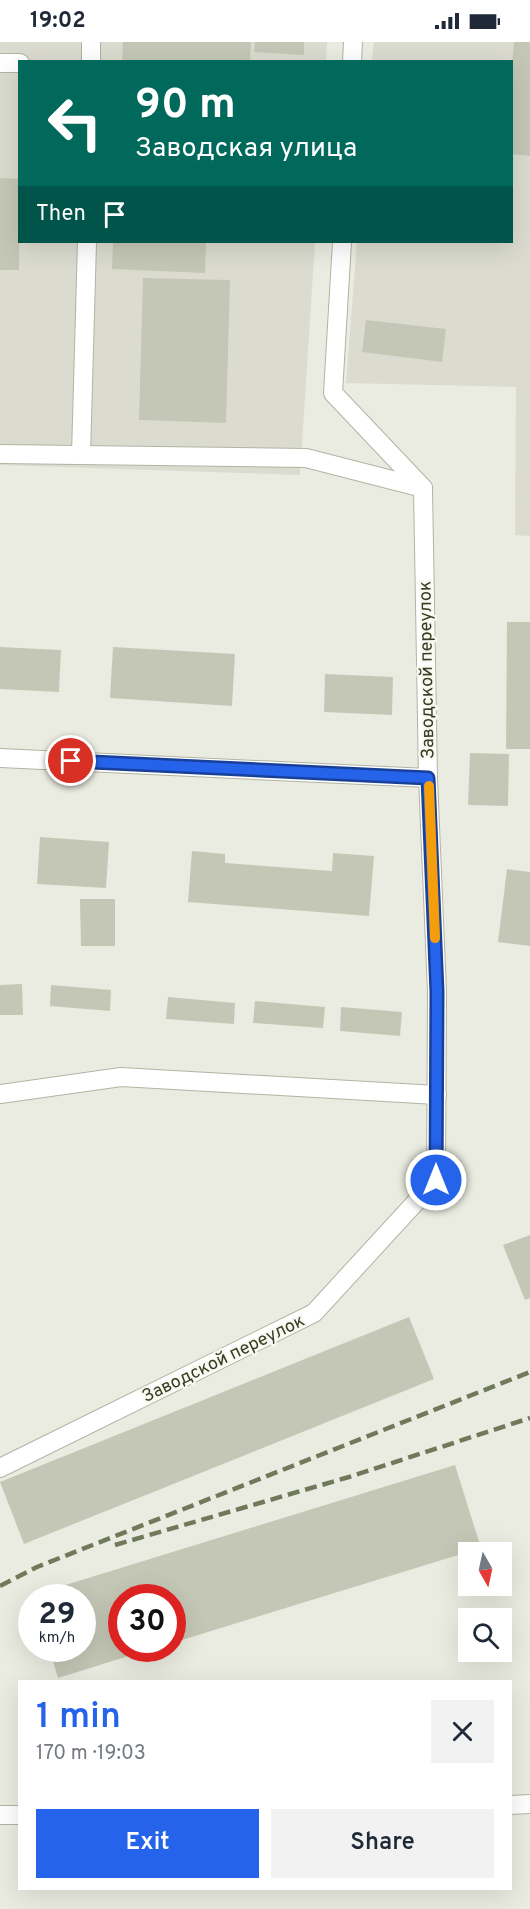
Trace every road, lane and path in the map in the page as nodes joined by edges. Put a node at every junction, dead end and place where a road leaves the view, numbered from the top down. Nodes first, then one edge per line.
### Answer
1 (91, 42) edge
2 (353, 42) edge
3 (91, 60) edge
4 (352, 60) edge
5 (0, 63) edge
6 (18, 63) edge
7 (87, 243) edge
8 (342, 243) edge
9 (0, 454) edge
10 (81, 455) junction
11 (423, 488) junction
12 (0, 758) edge
13 (428, 778) junction
14 (0, 1094) edge
15 (436, 1095) junction
16 (0, 1468) edge
17 (530, 1804) edge
18 (512, 1805) edge
19 (0, 1815) edge
20 (18, 1815) edge

1 - 3 street
2 - 4 street
5 - 6 street
7 - 10 street
8 - 11 street
9 - 10 street
10 - 11 street
11 - 13 street, Заводской переулок
12 - 13 street
13 - 15 street, Заводской переулок
14 - 15 street
15 - 16 street, Заводской переулок
17 - 18 street
19 - 20 street

